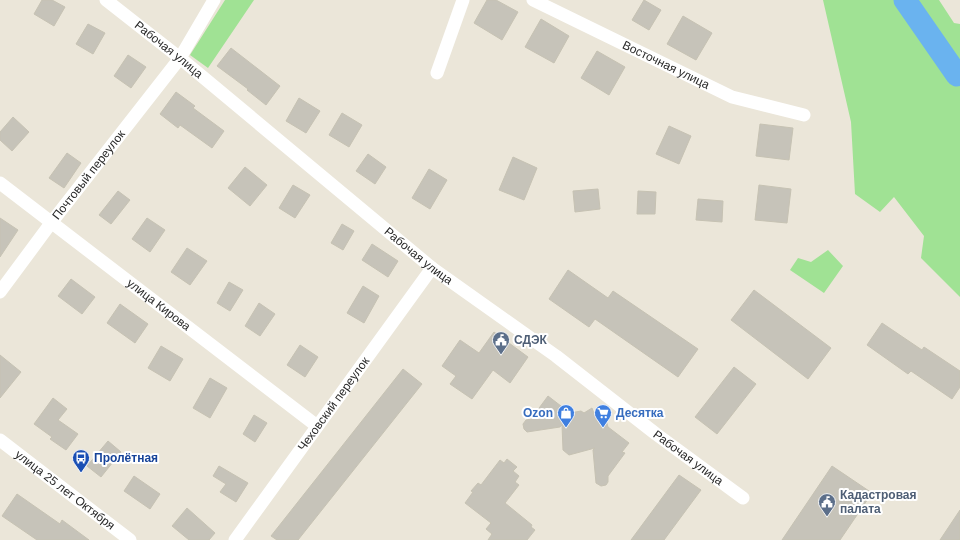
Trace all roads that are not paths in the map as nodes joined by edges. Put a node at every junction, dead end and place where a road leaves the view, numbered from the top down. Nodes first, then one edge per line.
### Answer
1 (106, 0) edge
2 (214, 0) edge
3 (463, 0) edge
4 (533, 0) edge
5 (180, 58) junction
6 (437, 73) dead end
7 (804, 115) dead end
8 (0, 183) edge
9 (51, 223) junction
10 (432, 268) junction
11 (0, 292) edge
12 (317, 426) junction
13 (0, 440) edge
14 (743, 498) dead end
15 (130, 540) edge
16 (235, 540) edge

1 - 5 street, Рабочая улица
2 - 5 street, Почтовый переулок
3 - 6 street
4 - 7 street, Восточная улица
5 - 9 street, Почтовый переулок
5 - 10 street, Рабочая улица
8 - 9 street, улица Кирова
9 - 11 street, Почтовый переулок
9 - 12 street, улица Кирова
10 - 12 street, Чеховский переулок
10 - 14 street, Рабочая улица
12 - 16 street, Чеховский переулок
13 - 15 street, улица 25 лет Октября

